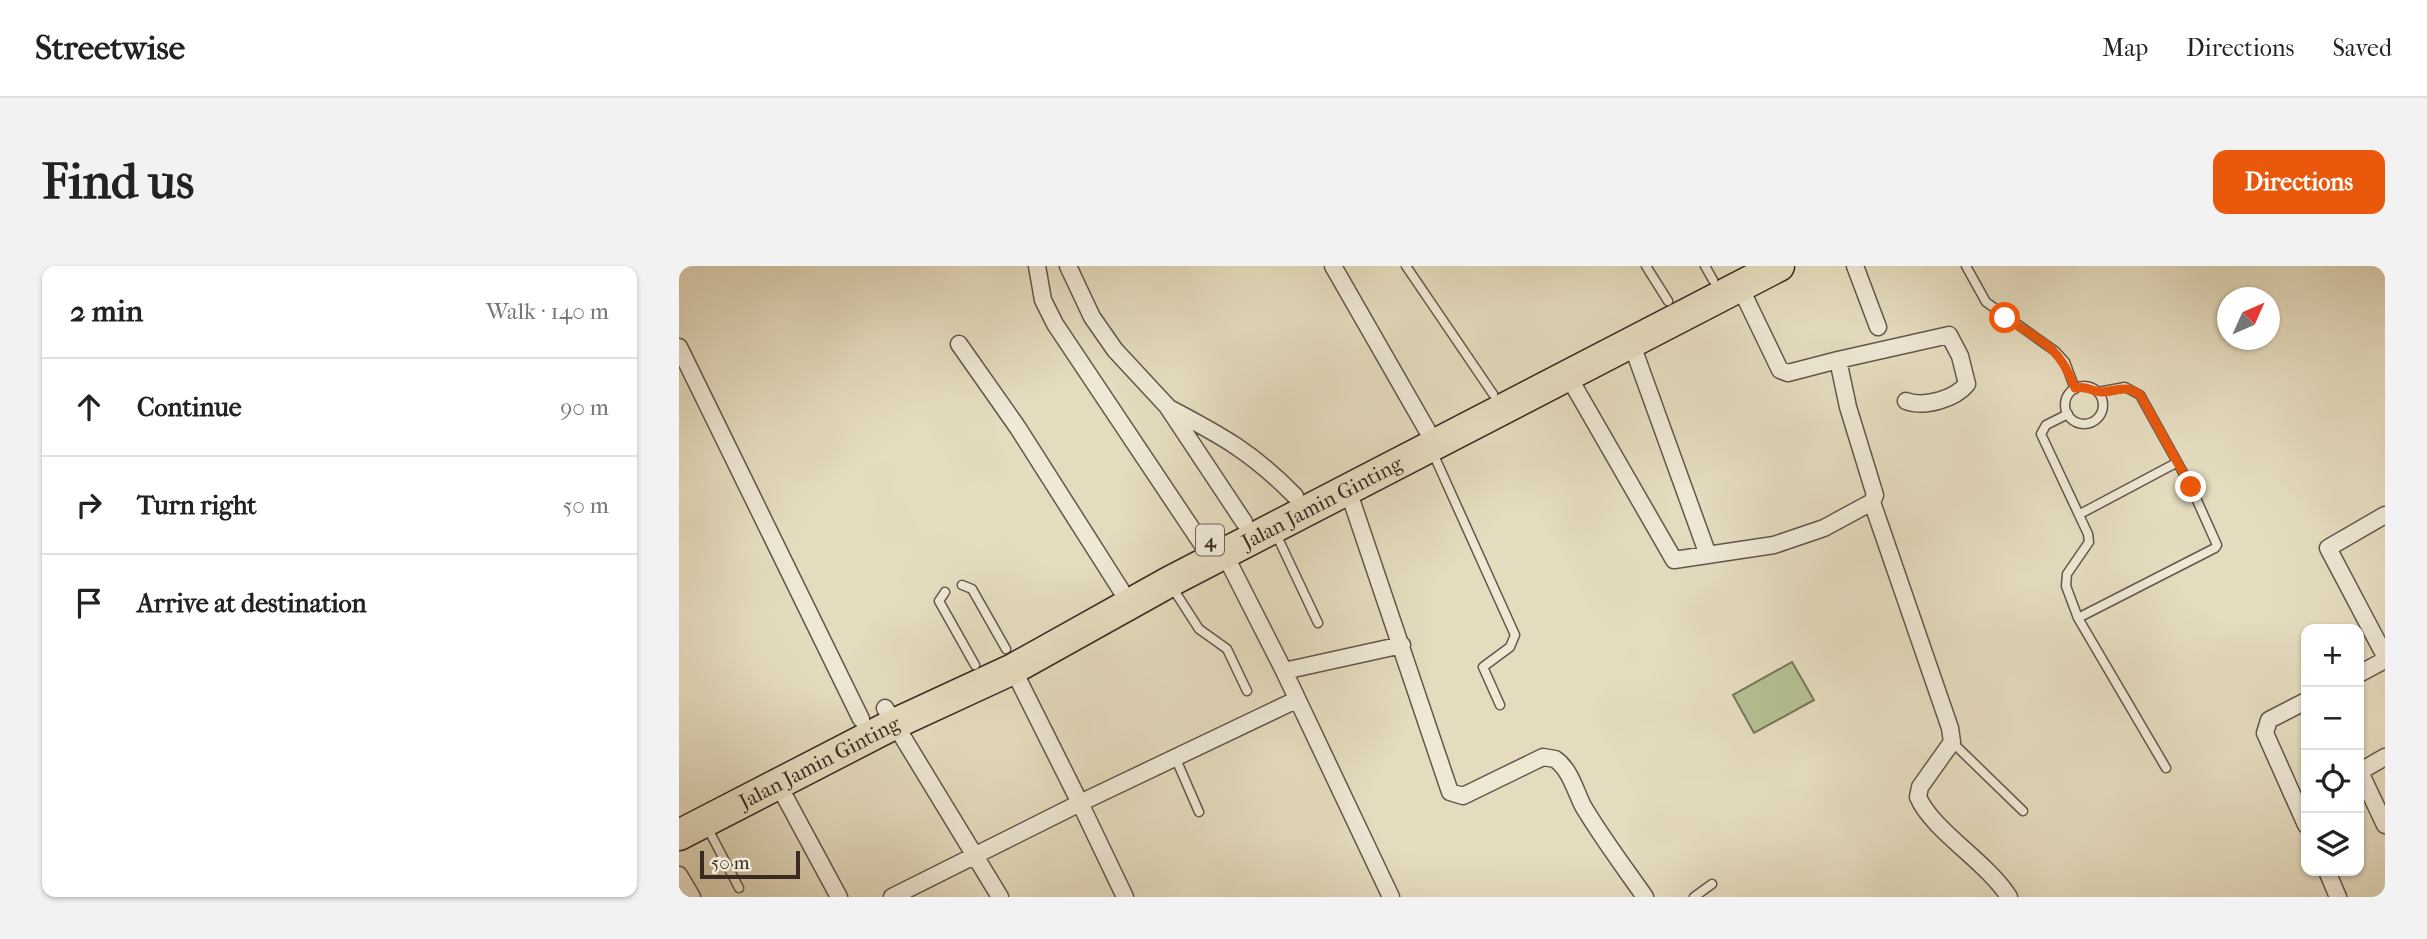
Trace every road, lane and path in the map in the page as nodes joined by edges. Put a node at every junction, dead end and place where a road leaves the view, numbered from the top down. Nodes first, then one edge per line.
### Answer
1 (1037, 266) edge
2 (1068, 266) edge
3 (1332, 266) edge
4 (1406, 266) edge
5 (1646, 266) edge
6 (1779, 266) edge
7 (1855, 266) edge
8 (1966, 266) edge
9 (1725, 275) edge
10 (1668, 301) junction
11 (1878, 327) dead end
12 (1631, 342) junction
13 (959, 344) dead end
14 (679, 347) edge
15 (1838, 360) junction
16 (1567, 374) junction
17 (2075, 388) junction
18 (2098, 392) junction
19 (1493, 394) junction
20 (1906, 401) dead end
21 (1167, 407) junction
22 (2068, 414) junction
23 (1428, 438) junction
24 (2176, 463) junction
25 (1347, 490) junction
26 (1295, 496) junction
27 (1872, 502) junction
28 (2080, 514) junction
29 (2385, 515) edge
30 (1244, 522) junction
31 (1273, 529) junction
32 (1214, 550) junction
33 (1708, 555) junction
34 (1168, 582) junction
35 (962, 585) dead end
36 (1121, 590) junction
37 (945, 592) dead end
38 (2078, 618) junction
39 (1318, 623) dead end
40 (1402, 645) junction
41 (2385, 658) edge
42 (1010, 659) junction
43 (975, 665) junction
44 (1284, 671) junction
45 (2364, 671) edge
46 (1247, 691) dead end
47 (1296, 700) junction
48 (2301, 704) edge
49 (1500, 705) dead end
50 (880, 717) junction
51 (1952, 742) junction
52 (1175, 757) junction
53 (2385, 757) edge
54 (2166, 768) dead end
55 (2364, 769) edge
56 (2364, 782) edge
57 (778, 784) junction
58 (2301, 800) edge
59 (1080, 803) junction
60 (2023, 811) dead end
61 (1199, 812) dead end
62 (688, 823) edge
63 (2385, 825) edge
64 (976, 854) junction
65 (679, 876) edge
66 (2329, 876) edge
67 (1712, 884) dead end
68 (739, 888) dead end
69 (692, 897) edge
70 (839, 897) edge
71 (893, 897) edge
72 (1000, 897) edge
73 (1125, 897) edge
74 (1391, 897) edge
75 (1645, 897) edge
76 (1694, 897) edge
77 (2009, 897) edge
78 (2338, 897) edge

1 - 32 street
2 - 21 street
3 - 23 street
4 - 19 lane
5 - 10 lane
6 - 9 highway, Jalan Jamin Ginting / 4
7 - 11 street
8 - 17 lane
9 - 10 highway, Jalan Jamin Ginting / 4
9 - 12 highway, Jalan Jamin Ginting / 4
9 - 15 street
10 - 19 highway, Jalan Jamin Ginting / 4
12 - 16 highway, Jalan Jamin Ginting / 4
12 - 33 street
13 - 36 street
14 - 50 street
15 - 20 street
15 - 27 street
16 - 23 highway, Jalan Jamin Ginting / 4
16 - 33 street
17 - 18 lane
17 - 22 lane
18 - 22 lane
18 - 24 lane
19 - 23 highway, Jalan Jamin Ginting / 4
21 - 26 street
21 - 30 street
22 - 28 lane
23 - 25 highway, Jalan Jamin Ginting / 4
23 - 26 highway, Jalan Jamin Ginting / 4
23 - 49 lane
24 - 28 lane
24 - 38 lane
25 - 31 highway, Jalan Jamin Ginting / 4
25 - 40 street
26 - 30 highway, Jalan Jamin Ginting / 4
27 - 33 street
27 - 51 street
28 - 38 lane
29 - 41 street
30 - 32 highway, Jalan Jamin Ginting / 4
31 - 32 highway, Jalan Jamin Ginting / 4
31 - 39 lane
32 - 34 highway, Jalan Jamin Ginting / 4
32 - 36 highway, Jalan Jamin Ginting / 4
32 - 44 street
34 - 42 highway, Jalan Jamin Ginting / 4
34 - 46 lane
35 - 42 lane
36 - 42 highway, Jalan Jamin Ginting / 4
37 - 43 lane
38 - 54 lane
40 - 44 street
40 - 75 street
41 - 45 street
42 - 43 highway, Jalan Jamin Ginting / 4
42 - 50 highway, Jalan Jamin Ginting / 4
42 - 59 street
43 - 50 highway, Jalan Jamin Ginting / 4
44 - 47 street
47 - 52 street
47 - 74 street
48 - 58 street
50 - 57 highway, Jalan Jamin Ginting / 4
50 - 62 highway, Jalan Jamin Ginting / 4
50 - 64 street
51 - 60 lane
51 - 77 street
52 - 59 street
52 - 61 lane
53 - 55 street
56 - 63 street
57 - 62 highway, Jalan Jamin Ginting / 4
57 - 70 street
59 - 64 street
59 - 73 street
62 - 68 lane
64 - 71 street
64 - 72 street
65 - 69 street
66 - 78 street
67 - 76 lane

